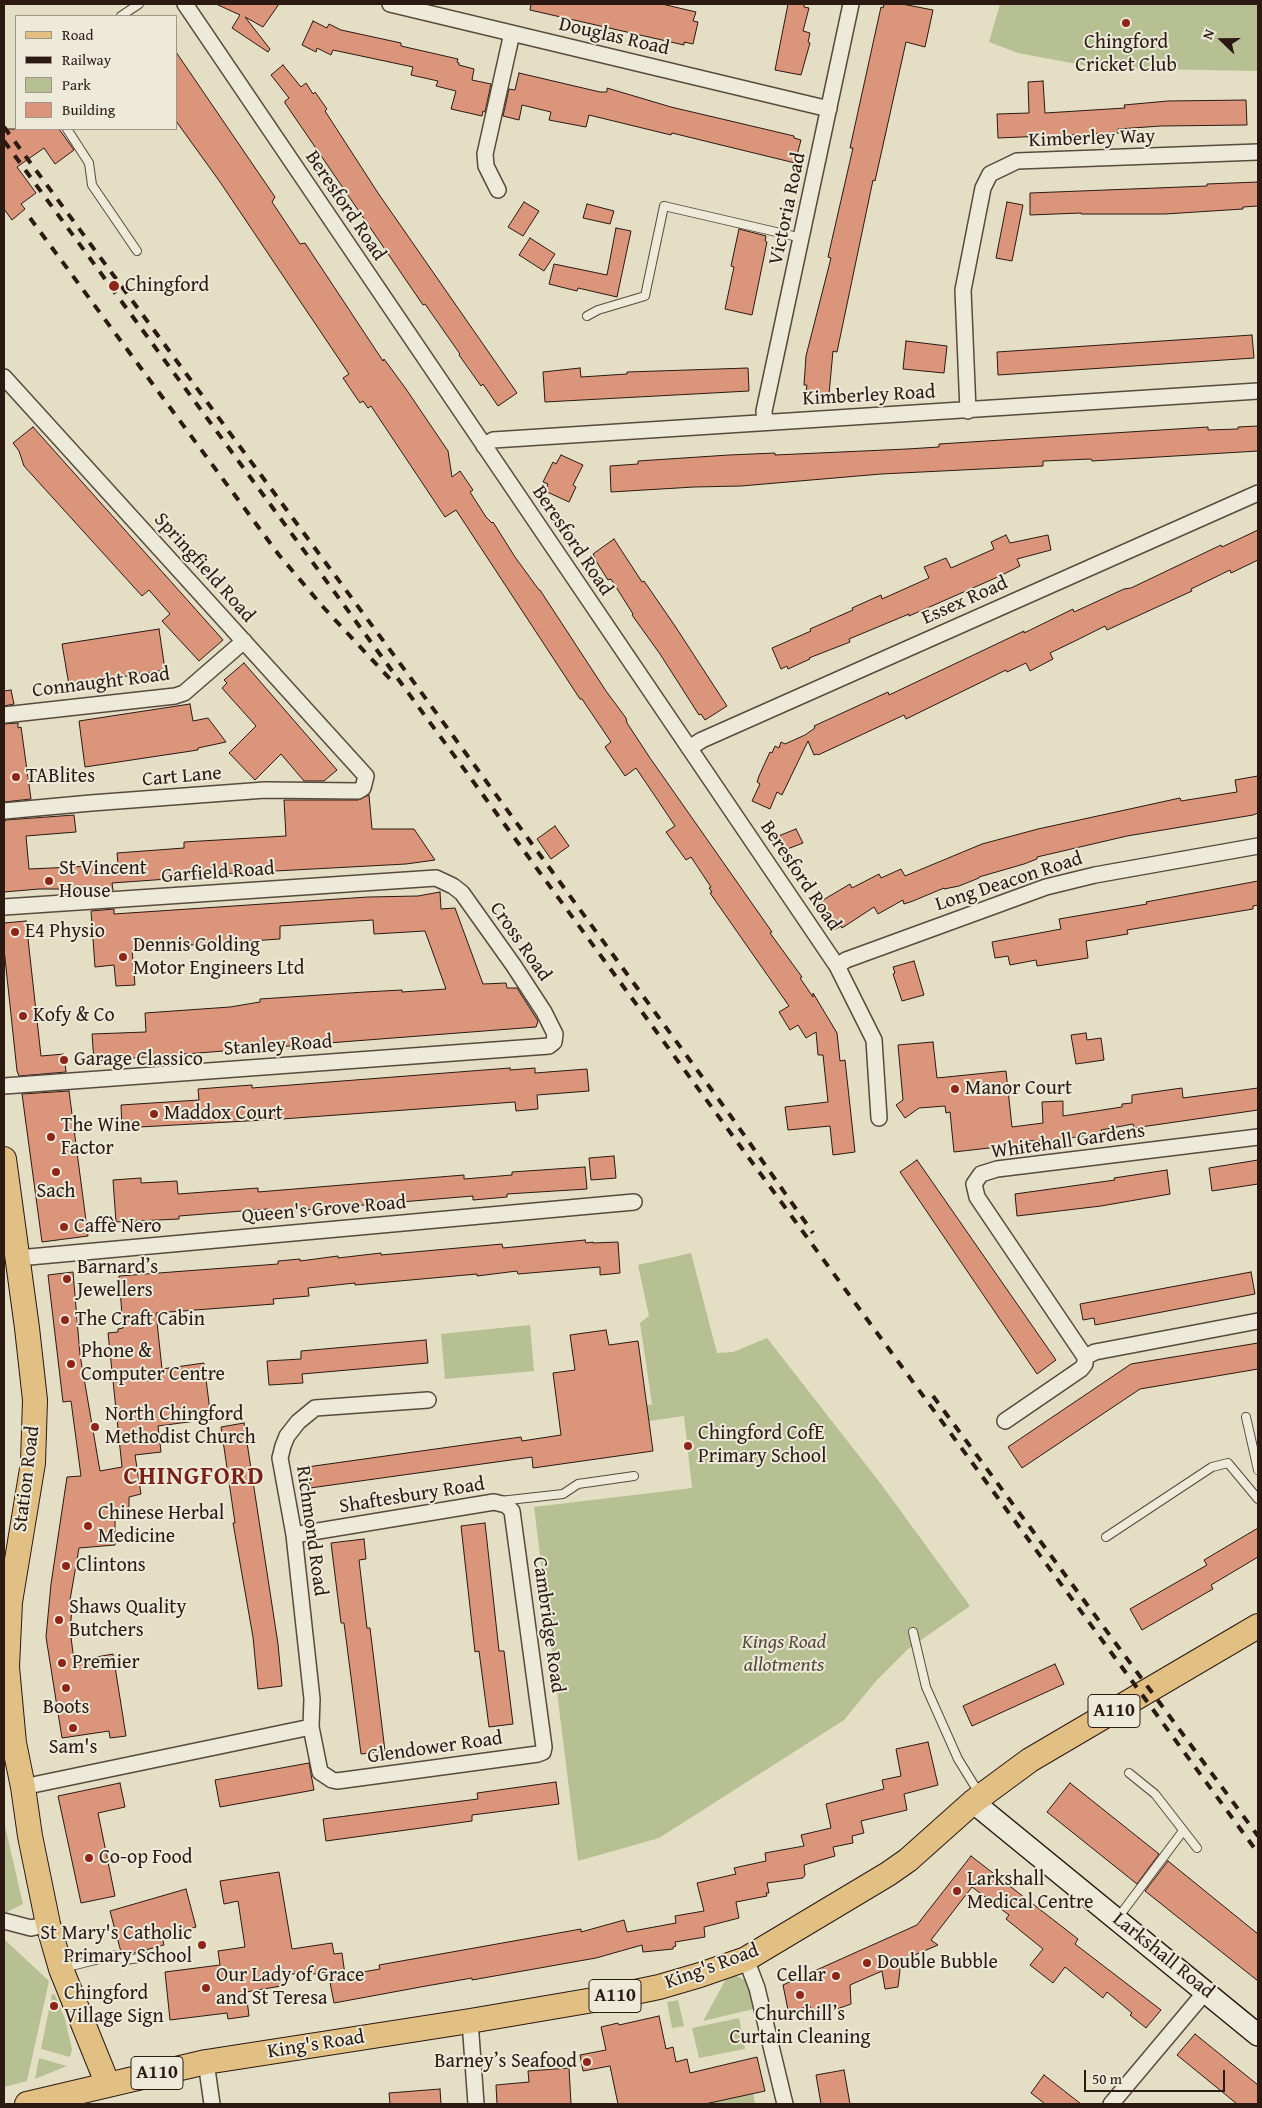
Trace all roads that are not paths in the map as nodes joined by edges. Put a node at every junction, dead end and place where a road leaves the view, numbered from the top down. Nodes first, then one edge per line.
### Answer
1 (139, 4) edge
2 (185, 4) edge
3 (390, 4) edge
4 (852, 4) edge
5 (122, 15) edge
6 (512, 33) junction
7 (829, 108) junction
8 (68, 130) edge
9 (1258, 152) edge
10 (498, 190) dead end
11 (802, 238) junction
12 (137, 250) dead end
13 (586, 316) dead end
14 (4, 377) edge
15 (1258, 391) edge
16 (968, 411) junction
17 (765, 422) junction
18 (484, 446) junction
19 (1258, 493) edge
20 (244, 641) junction
21 (4, 715) edge
22 (689, 748) junction
23 (363, 788) joint
24 (4, 811) edge
25 (1258, 846) edge
26 (436, 878) joint
27 (4, 908) edge
28 (837, 966) junction
29 (554, 1042) joint
30 (4, 1086) edge
31 (879, 1118) dead end
32 (1258, 1137) edge
33 (4, 1159) edge
34 (634, 1202) dead end
35 (8, 1233) edge
36 (18, 1258) junction
37 (1258, 1321) edge
38 (1085, 1357) junction
39 (428, 1400) dead end
40 (1246, 1417) dead end
41 (1005, 1421) dead end
42 (1258, 1470) edge
43 (634, 1476) dead end
44 (1258, 1499) edge
45 (500, 1503) junction
46 (294, 1535) junction
47 (1106, 1537) dead end
48 (7, 1602) edge
49 (1258, 1626) edge
50 (913, 1632) dead end
51 (311, 1727) junction
52 (543, 1752) joint
53 (1129, 1773) dead end
54 (332, 1780) joint
55 (23, 1786) junction
56 (977, 1799) junction
57 (1183, 1831) junction
58 (1197, 1848) dead end
59 (1117, 1918) junction
60 (4, 1921) edge
61 (48, 1924) junction
62 (154, 1956) dead end
63 (746, 1959) junction
64 (62, 1969) junction
65 (1206, 1991) junction
66 (470, 2021) junction
67 (1258, 2035) edge
68 (206, 2062) junction
69 (108, 2085) junction
70 (27, 2104) edge
71 (212, 2104) edge
72 (476, 2104) edge
73 (785, 2104) edge
74 (1111, 2104) edge

1 - 5 lane
2 - 18 street, Beresford Road
3 - 6 street, Douglas Road
4 - 7 street, Victoria Road
6 - 7 street, Douglas Road
6 - 10 street
7 - 11 street, Victoria Road
8 - 12 lane
9 - 16 street, Kimberley Way
11 - 13 lane
11 - 17 street, Victoria Road
14 - 20 street, Springfield Road
15 - 16 street, Kimberley Road
16 - 17 street, Kimberley Road
17 - 18 street, Kimberley Road
18 - 22 street, Beresford Road
19 - 22 street, Essex Road
20 - 21 street, Connaught Road
20 - 23 street, Springfield Road
22 - 28 street, Beresford Road
23 - 24 street, Cart Lane
25 - 28 street, Long Deacon Road
26 - 27 street, Garfield Road
26 - 29 street, Cross Road
28 - 31 street, Beresford Road
29 - 30 street, Stanley Road
32 - 38 street, Whitehall Gardens
33 - 35 main road, Station Road
34 - 36 street, Queen's Grove Road
35 - 36 main road, Station Road
36 - 48 main road, Station Road
37 - 38 street
38 - 41 street
39 - 46 street, Richmond Road
40 - 42 lane
43 - 45 lane
44 - 47 lane
45 - 46 street, Shaftesbury Road
45 - 52 street, Cambridge Road
46 - 51 street, Richmond Road
48 - 55 main road, Station Road
49 - 56 main road, King's Road / A110
50 - 56 lane
51 - 54 street, Richmond Road
51 - 55 street
52 - 54 street, Glendower Road
53 - 57 lane
55 - 61 main road, Station Road
56 - 59 main road, Larkshall Road
56 - 63 main road, King's Road / A110
57 - 58 lane
57 - 59 lane
59 - 65 main road, Larkshall Road
60 - 61 street
61 - 64 main road, Station Road
62 - 64 lane
63 - 66 main road, King's Road / A110
63 - 73 street
64 - 69 main road, Station Road
65 - 67 main road, Larkshall Road
65 - 74 street
66 - 68 main road, King's Road / A110
66 - 72 street
68 - 69 main road, King's Road / A110
68 - 71 street
69 - 70 main road, A110

